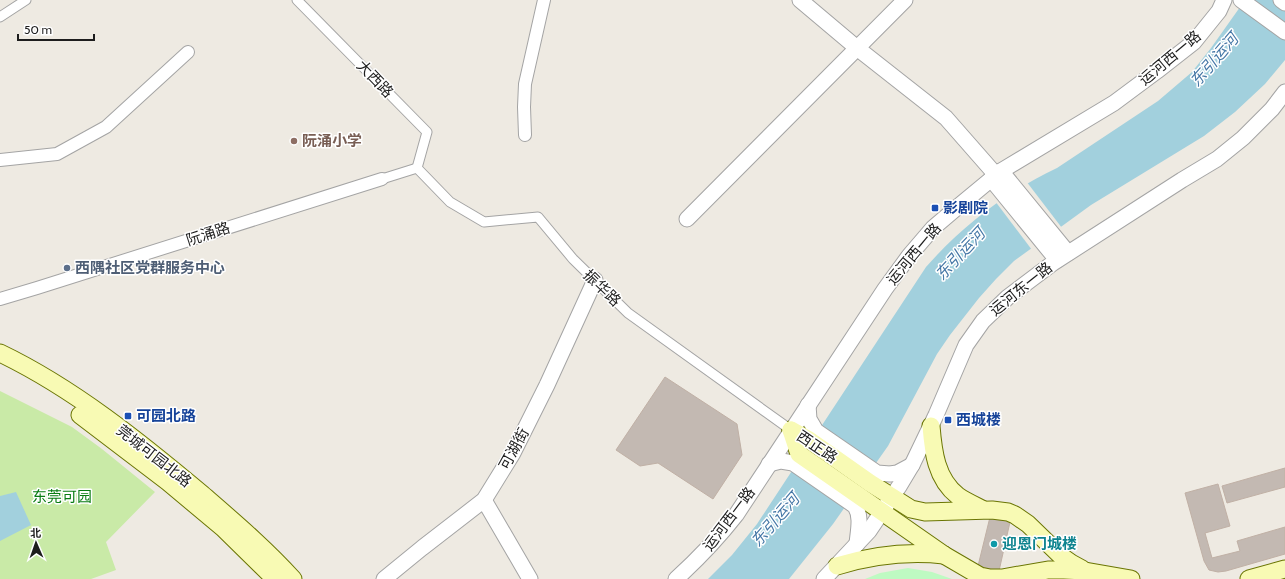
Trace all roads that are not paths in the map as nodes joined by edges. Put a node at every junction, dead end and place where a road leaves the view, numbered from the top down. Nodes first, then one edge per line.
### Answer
1 (26, 0) edge
2 (297, 0) edge
3 (544, 0) edge
4 (800, 0) edge
5 (905, 0) edge
6 (1259, 0) edge
7 (1281, 0) edge
8 (1232, 1) edge
9 (1285, 3) edge
10 (0, 17) edge
11 (1285, 20) edge
12 (1285, 32) edge
13 (857, 48) junction
14 (188, 52) dead end
15 (1285, 92) edge
16 (525, 135) dead end
17 (0, 160) edge
18 (417, 168) junction
19 (998, 178) junction
20 (382, 179) joint
21 (687, 219) dead end
22 (1063, 257) junction
23 (594, 280) junction
24 (0, 299) edge
25 (0, 353) edge
26 (0, 366) edge
27 (808, 405) junction
28 (931, 426) junction
29 (791, 430) junction
30 (812, 436) junction
31 (796, 459) junction
32 (769, 464) junction
33 (912, 465) junction
34 (866, 490) junction
35 (484, 500) junction
36 (888, 504) junction
37 (982, 509) junction
38 (857, 544) junction
39 (944, 555) junction
40 (837, 566) junction
41 (1285, 569) edge
42 (1086, 571) junction
43 (275, 579) edge
44 (293, 579) edge
45 (384, 579) edge
46 (530, 579) edge
47 (676, 579) edge
48 (824, 579) edge
49 (1131, 579) edge
50 (1248, 579) edge

1 - 10 street
2 - 18 street, 大西路
3 - 16 street
4 - 13 street
5 - 13 street
6 - 11 street
7 - 9 street
8 - 12 street
8 - 19 street, 运河西一路
13 - 19 street
13 - 21 street
14 - 17 street
15 - 22 street, 运河东一路
18 - 20 street, 阮涌路
18 - 23 street, 振华路
19 - 22 street
19 - 27 street, 运河西一路
20 - 24 street, 阮涌路
22 - 28 street, 运河东一路
23 - 29 street, 振华路
23 - 35 street, 可湖街
25 - 44 main road, 莞城可园北路
26 - 43 main road, 莞城可园北路
27 - 29 street, 运河西一路
27 - 30 street
28 - 33 street, 运河东一路
28 - 37 main road
29 - 30 main road, 西正路
29 - 31 main road, 西正路
29 - 32 street, 运河西一路
30 - 34 main road, 西正路
31 - 32 street
31 - 34 main road, 西正路
32 - 47 street, 运河西一路
33 - 34 street
33 - 36 street, 运河东一路
34 - 36 main road, 西正路
34 - 38 street
35 - 45 street, 可湖街
35 - 46 street
36 - 37 main road, 西正路
36 - 38 street, 运河东一路
36 - 39 main road, 西正路
37 - 42 main road, 西正路
38 - 40 street, 运河东一路
39 - 40 main road
39 - 42 main road, 西正路
40 - 48 street, 运河东一路
41 - 50 main road
42 - 49 main road, 西正路

